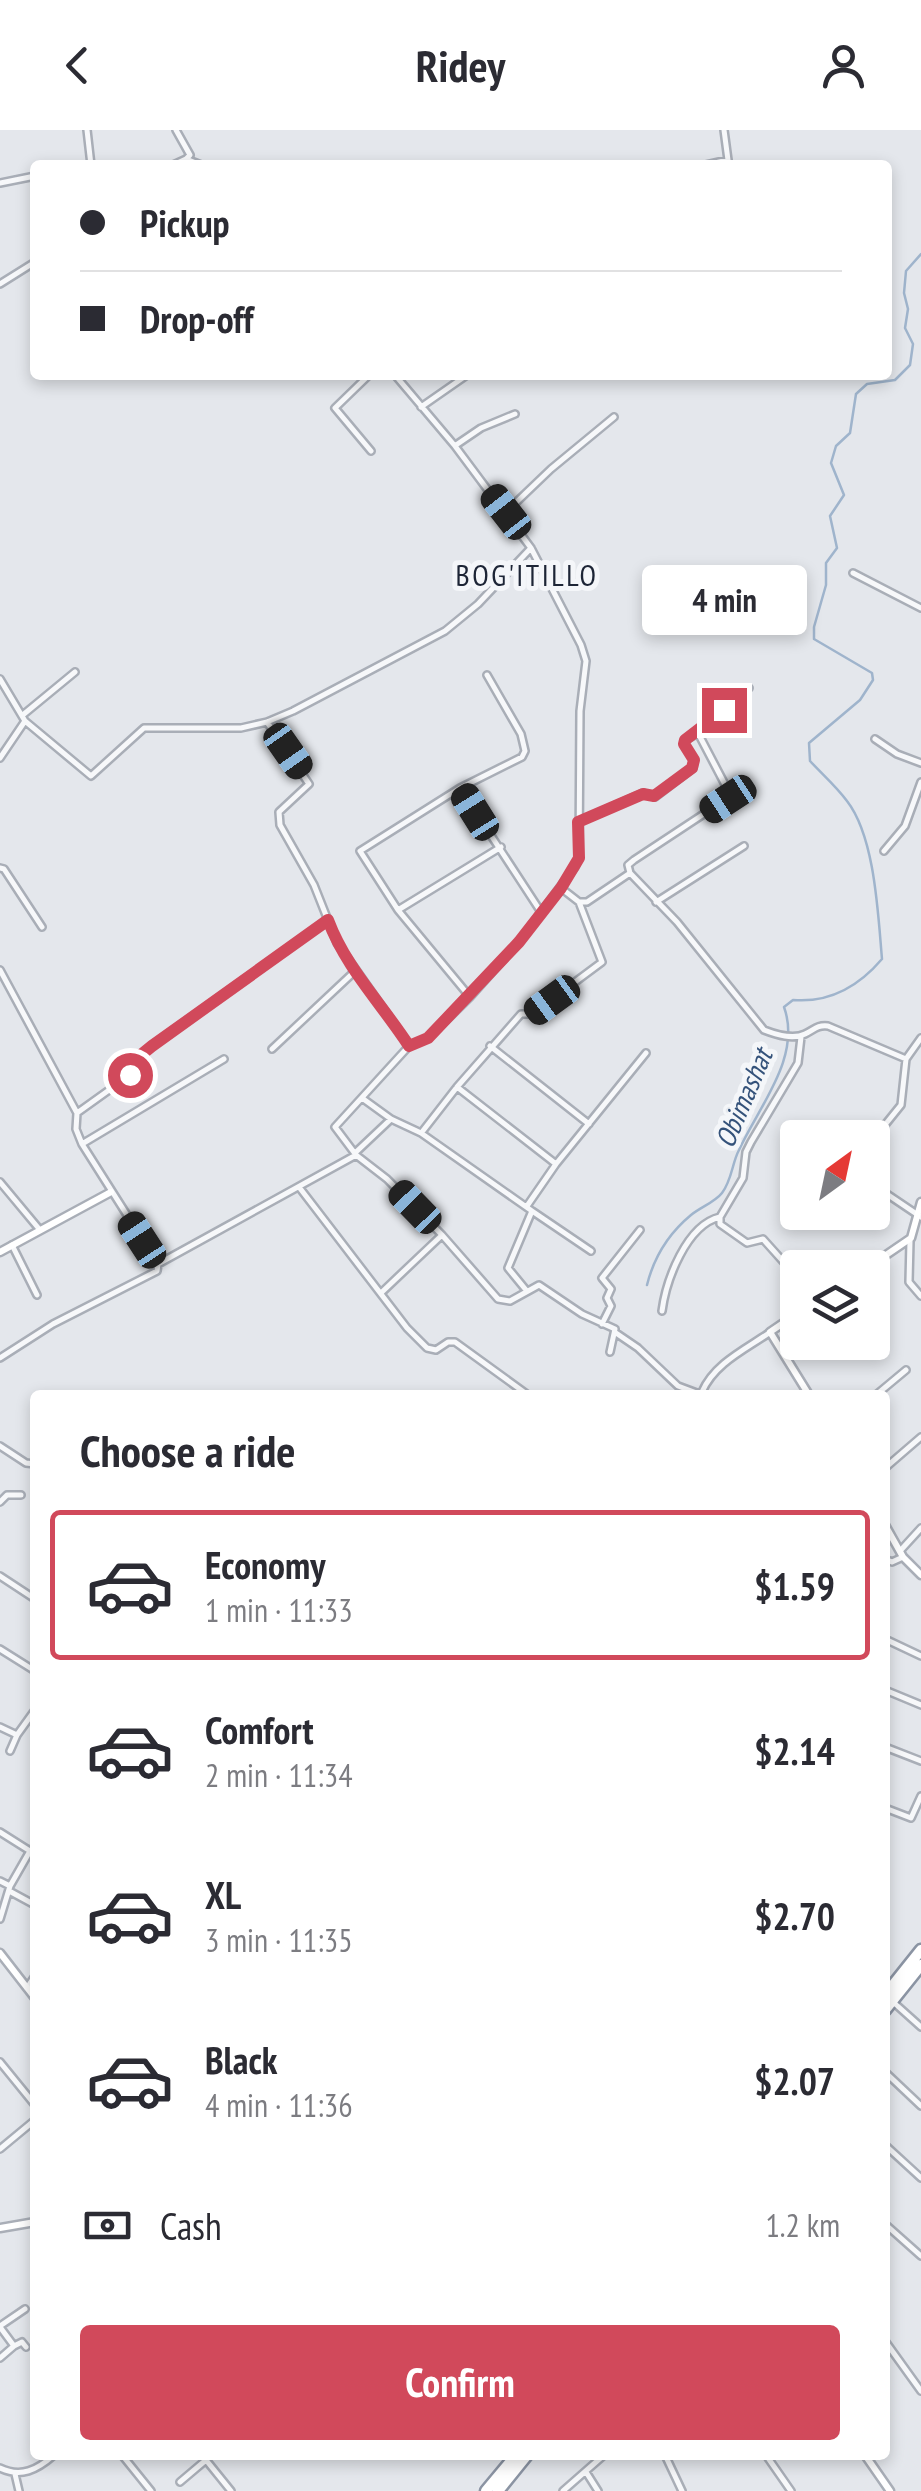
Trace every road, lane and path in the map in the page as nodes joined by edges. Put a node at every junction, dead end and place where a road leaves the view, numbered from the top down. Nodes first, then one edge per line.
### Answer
1 (88, 130) edge
2 (176, 130) edge
3 (724, 130) edge
4 (186, 159) edge
5 (91, 160) edge
6 (728, 160) edge
7 (30, 177) edge
8 (0, 183) edge
9 (30, 265) edge
10 (0, 284) edge
11 (364, 380) edge
12 (399, 380) edge
13 (460, 380) edge
14 (421, 408) junction
15 (515, 414) dead end
16 (614, 417) dead end
17 (455, 446) junction
18 (371, 451) dead end
19 (506, 512) junction
20 (531, 548) junction
21 (852, 573) dead end
22 (921, 608) edge
23 (75, 672) dead end
24 (487, 676) dead end
25 (0, 678) edge
26 (749, 688) dead end
27 (25, 718) junction
28 (268, 722) junction
29 (698, 733) junction
30 (875, 740) dead end
31 (0, 758) edge
32 (921, 763) edge
33 (921, 782) edge
34 (460, 788) junction
35 (578, 822) junction
36 (744, 846) dead end
37 (502, 848) junction
38 (884, 851) dead end
39 (0, 868) edge
40 (630, 872) junction
41 (561, 888) junction
42 (579, 902) junction
43 (656, 902) junction
44 (398, 910) junction
45 (541, 912) junction
46 (328, 920) junction
47 (42, 926) dead end
48 (1, 972) edge
49 (354, 972) junction
50 (470, 997) junction
51 (801, 1036) junction
52 (921, 1038) edge
53 (409, 1046) junction
54 (490, 1046) junction
55 (272, 1048) dead end
56 (646, 1053) dead end
57 (224, 1058) dead end
58 (906, 1060) junction
59 (457, 1088) junction
60 (362, 1098) junction
61 (76, 1113) junction
62 (390, 1119) junction
63 (889, 1120) edge
64 (589, 1124) junction
65 (421, 1132) junction
66 (82, 1144) junction
67 (355, 1154) junction
68 (556, 1164) junction
69 (0, 1182) edge
70 (299, 1187) junction
71 (111, 1192) junction
72 (890, 1196) edge
73 (921, 1202) edge
74 (530, 1209) junction
75 (919, 1216) edge
76 (720, 1217) junction
77 (640, 1230) dead end
78 (40, 1231) junction
79 (442, 1235) junction
80 (911, 1238) junction
81 (12, 1245) junction
82 (591, 1251) dead end
83 (0, 1252) edge
84 (890, 1252) edge
85 (780, 1258) edge
86 (158, 1264) junction
87 (526, 1290) junction
88 (382, 1292) junction
89 (37, 1296) dead end
90 (921, 1296) edge
91 (662, 1311) dead end
92 (602, 1324) junction
93 (780, 1325) edge
94 (770, 1332) junction
95 (616, 1333) junction
96 (610, 1352) dead end
97 (0, 1358) edge
98 (906, 1370) dead end
99 (521, 1390) edge
100 (690, 1390) edge
101 (704, 1390) edge
102 (806, 1390) edge
103 (882, 1390) edge
104 (921, 1437) edge
105 (0, 1446) edge
106 (30, 1463) edge
107 (890, 1464) edge
108 (22, 1495) dead end
109 (0, 1502) edge
110 (921, 1528) edge
111 (890, 1534) edge
112 (902, 1554) junction
113 (890, 1561) edge
114 (921, 1575) edge
115 (0, 1576) edge
116 (30, 1596) edge
117 (890, 1641) edge
118 (0, 1648) edge
119 (921, 1656) edge
120 (30, 1668) edge
121 (890, 1692) edge
122 (921, 1705) edge
123 (30, 1719) edge
124 (0, 1727) edge
125 (16, 1735) junction
126 (890, 1749) edge
127 (10, 1751) dead end
128 (921, 1760) edge
129 (921, 1796) edge
130 (890, 1810) edge
131 (0, 1832) edge
132 (30, 1849) edge
133 (30, 1856) edge
134 (0, 1882) edge
135 (10, 1889) junction
136 (30, 1902) edge
137 (0, 1920) edge
138 (921, 1950) edge
139 (1, 1957) edge
140 (919, 1971) edge
141 (30, 1984) edge
142 (27, 1988) junction
143 (30, 1992) edge
144 (890, 1997) edge
145 (890, 1999) edge
146 (890, 2004) edge
147 (921, 2028) edge
148 (0, 2062) edge
149 (890, 2077) edge
150 (30, 2098) edge
151 (921, 2106) edge
152 (30, 2124) edge
153 (1, 2147) edge
154 (890, 2150) edge
155 (921, 2178) edge
156 (30, 2223) edge
157 (0, 2228) edge
158 (890, 2228) edge
159 (921, 2256) edge
160 (25, 2309) dead end
161 (0, 2327) edge
162 (14, 2346) junction
163 (26, 2347) dead end
164 (890, 2348) edge
165 (0, 2358) edge
166 (921, 2391) edge
167 (47, 2460) edge
168 (126, 2460) edge
169 (203, 2460) edge
170 (208, 2460) edge
171 (513, 2460) edge
172 (521, 2460) edge
173 (599, 2460) edge
174 (667, 2460) edge
175 (769, 2460) edge
176 (868, 2460) edge
177 (0, 2468) edge
178 (586, 2472) junction
179 (15, 2474) junction
180 (506, 2474) junction
181 (180, 2482) dead end
182 (19, 2491) edge
183 (151, 2491) edge
184 (230, 2491) edge
185 (486, 2491) edge
186 (498, 2491) edge
187 (563, 2491) edge
188 (598, 2491) edge
189 (682, 2491) edge
190 (791, 2491) edge
191 (890, 2491) edge

1 - 5 street
2 - 4 street
3 - 6 street
7 - 8 street
9 - 10 street
11 - 18 street
12 - 14 street
13 - 14 street
14 - 17 street
15 - 17 street
16 - 19 street
17 - 19 street
19 - 20 street
20 - 28 street
20 - 35 street
21 - 22 street
23 - 27 street
24 - 34 street
25 - 27 street
26 - 29 street
27 - 28 street
27 - 31 street
28 - 46 street
29 - 35 street
29 - 40 street
30 - 32 street
33 - 38 street
34 - 37 street
34 - 44 street
35 - 41 street
36 - 43 street
37 - 44 street
37 - 45 street
39 - 47 street
40 - 42 street
40 - 43 street
41 - 42 street
41 - 45 street
42 - 54 street
43 - 51 street
44 - 50 street
45 - 50 street
46 - 49 street
46 - 61 street
48 - 61 street
49 - 53 street
49 - 55 street
50 - 53 street
51 - 58 street
51 - 76 street
52 - 58 street
53 - 60 street
54 - 59 street
54 - 64 street
56 - 64 street
57 - 66 street
58 - 63 street
59 - 65 street
59 - 68 street
60 - 62 street
60 - 67 street
61 - 66 street
62 - 65 street
62 - 67 street
64 - 68 street
65 - 74 street
66 - 71 street
67 - 70 street
67 - 79 street
68 - 74 street
69 - 78 street
70 - 86 street
70 - 88 street
71 - 78 street
71 - 86 street
72 - 75 street
73 - 75 street
74 - 82 street
74 - 87 street
75 - 80 street
76 - 85 street
76 - 91 street
77 - 92 street
78 - 81 street
79 - 87 street
79 - 88 street
80 - 84 street
80 - 90 street
81 - 83 street
81 - 89 street
86 - 97 street
87 - 92 street
88 - 99 street
92 - 95 street
93 - 94 street
94 - 101 street
94 - 102 street
95 - 96 street
95 - 100 street
98 - 103 street
104 - 107 street
105 - 106 street
108 - 109 street
110 - 112 street
111 - 112 street
112 - 113 street
112 - 114 street
115 - 116 street
117 - 119 street
118 - 120 street
121 - 122 street
123 - 125 street
124 - 125 street
125 - 127 street
126 - 128 street
129 - 130 street
131 - 132 street
133 - 135 street
134 - 135 street
135 - 136 street
135 - 137 street
138 - 144 highway
139 - 142 street
140 - 145 highway
141 - 142 street
142 - 143 street
146 - 147 street
148 - 150 street
149 - 151 street
152 - 153 street
154 - 155 street
156 - 157 street
158 - 159 street
160 - 161 street
161 - 162 street
162 - 163 street
162 - 165 street
164 - 166 street
167 - 179 street
168 - 183 street
169 - 181 street
170 - 184 street
171 - 180 highway
172 - 180 highway
173 - 178 street
174 - 189 street
175 - 190 street
176 - 191 street
177 - 179 street
178 - 187 street
178 - 188 street
179 - 182 street
180 - 185 highway
180 - 186 highway

